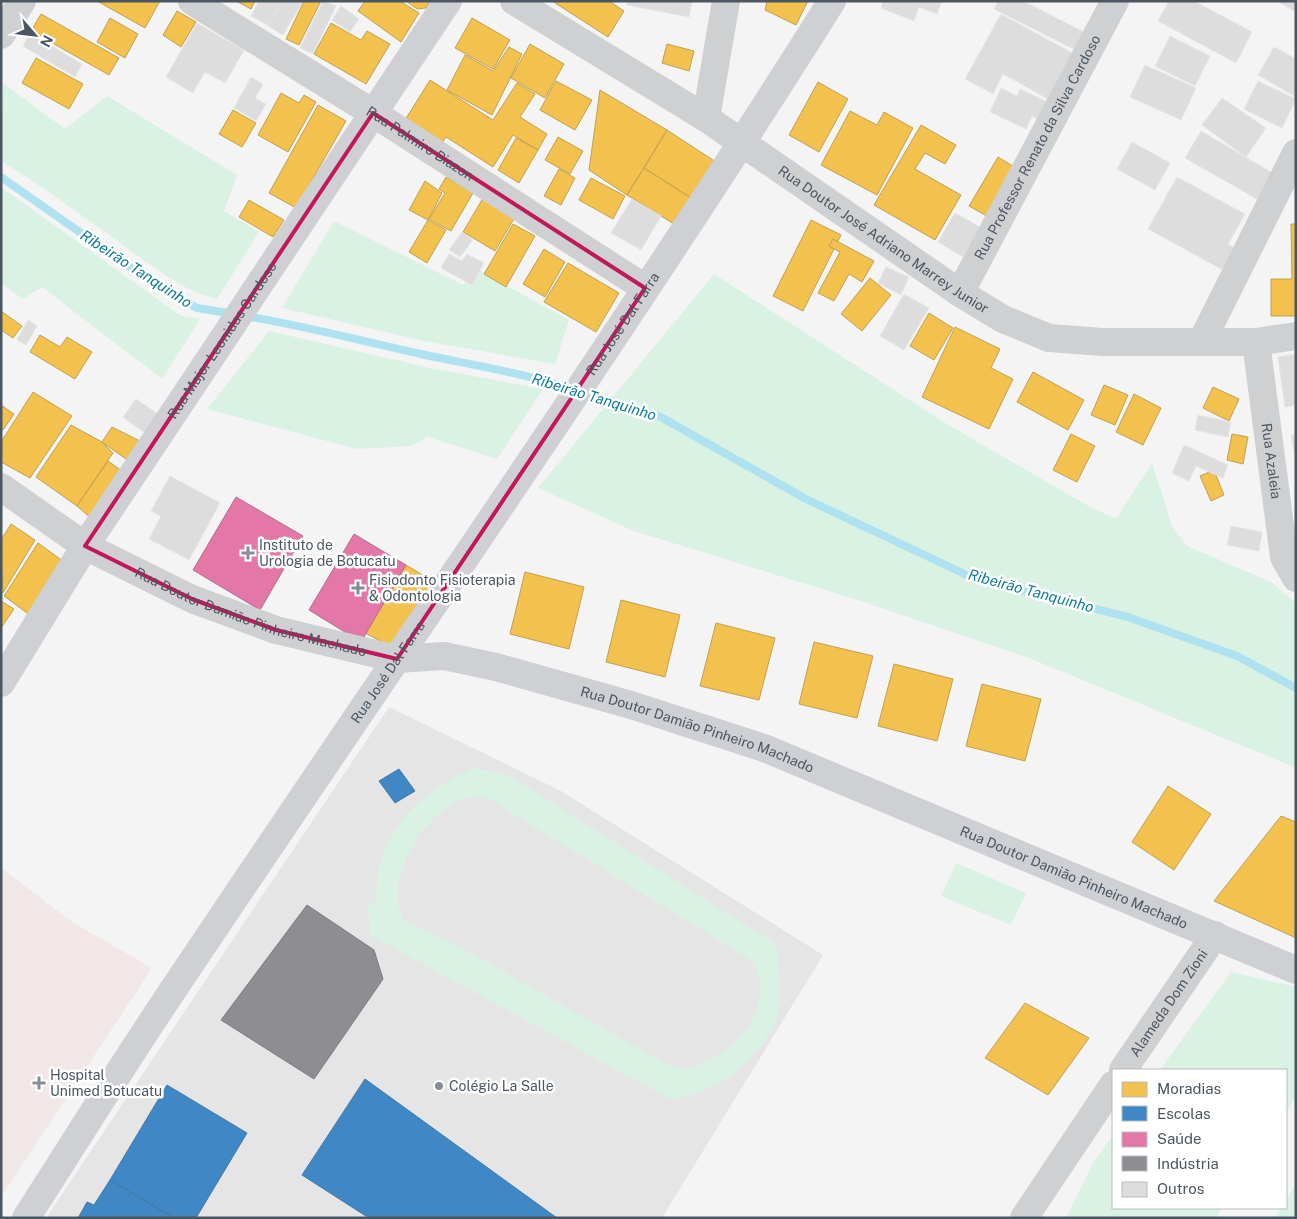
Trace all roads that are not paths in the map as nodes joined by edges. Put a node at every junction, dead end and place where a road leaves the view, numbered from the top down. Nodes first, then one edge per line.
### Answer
1 (22, 1) edge
2 (192, 1) edge
3 (448, 1) edge
4 (514, 1) edge
5 (726, 1) edge
6 (832, 1) edge
7 (1115, 1) edge
8 (1, 36) edge
9 (373, 114) junction
10 (706, 118) junction
11 (742, 145) junction
12 (1296, 154) edge
13 (645, 288) junction
14 (960, 293) junction
15 (1296, 336) edge
16 (1202, 341) junction
17 (1256, 342) junction
18 (1, 486) edge
19 (85, 546) junction
20 (1296, 578) edge
21 (397, 658) junction
22 (1, 683) edge
23 (1215, 935) junction
24 (1296, 970) edge
25 (1124, 1069) edge
26 (1112, 1086) edge
27 (26, 1218) edge
28 (1024, 1218) edge

1 - 8 street
2 - 9 street, Rua Palmiro Biazon
3 - 9 street, Rua Major Leonidas Cardoso
4 - 10 street, Rua Doutor José Adriano Marrey Junior
5 - 10 street
6 - 11 street, Rua José Dal Farra
7 - 14 street, Rua Professor Renato da Silva Cardoso
9 - 13 street, Rua Palmiro Biazon
9 - 19 street, Rua Major Leonidas Cardoso
10 - 11 street, Rua Doutor José Adriano Marrey Junior
11 - 13 street, Rua José Dal Farra
11 - 14 street, Rua Doutor José Adriano Marrey Junior
12 - 16 street
13 - 21 street, Rua José Dal Farra
14 - 16 street, Rua Doutor José Adriano Marrey Junior
15 - 17 street, Rua Doutor José Adriano Marrey Junior
16 - 17 street, Rua Doutor José Adriano Marrey Junior
17 - 20 street, Rua Azaleia
18 - 19 street, Rua Doutor Damião Pinheiro Machado
19 - 21 street, Rua Doutor Damião Pinheiro Machado
19 - 22 street, Rua Major Leonidas Cardoso
21 - 23 street, Rua Doutor Damião Pinheiro Machado
21 - 27 street, Rua José Dal Farra
23 - 24 street, Rua Doutor Damião Pinheiro Machado
23 - 25 street, Alameda Dom Zioni
26 - 28 street

